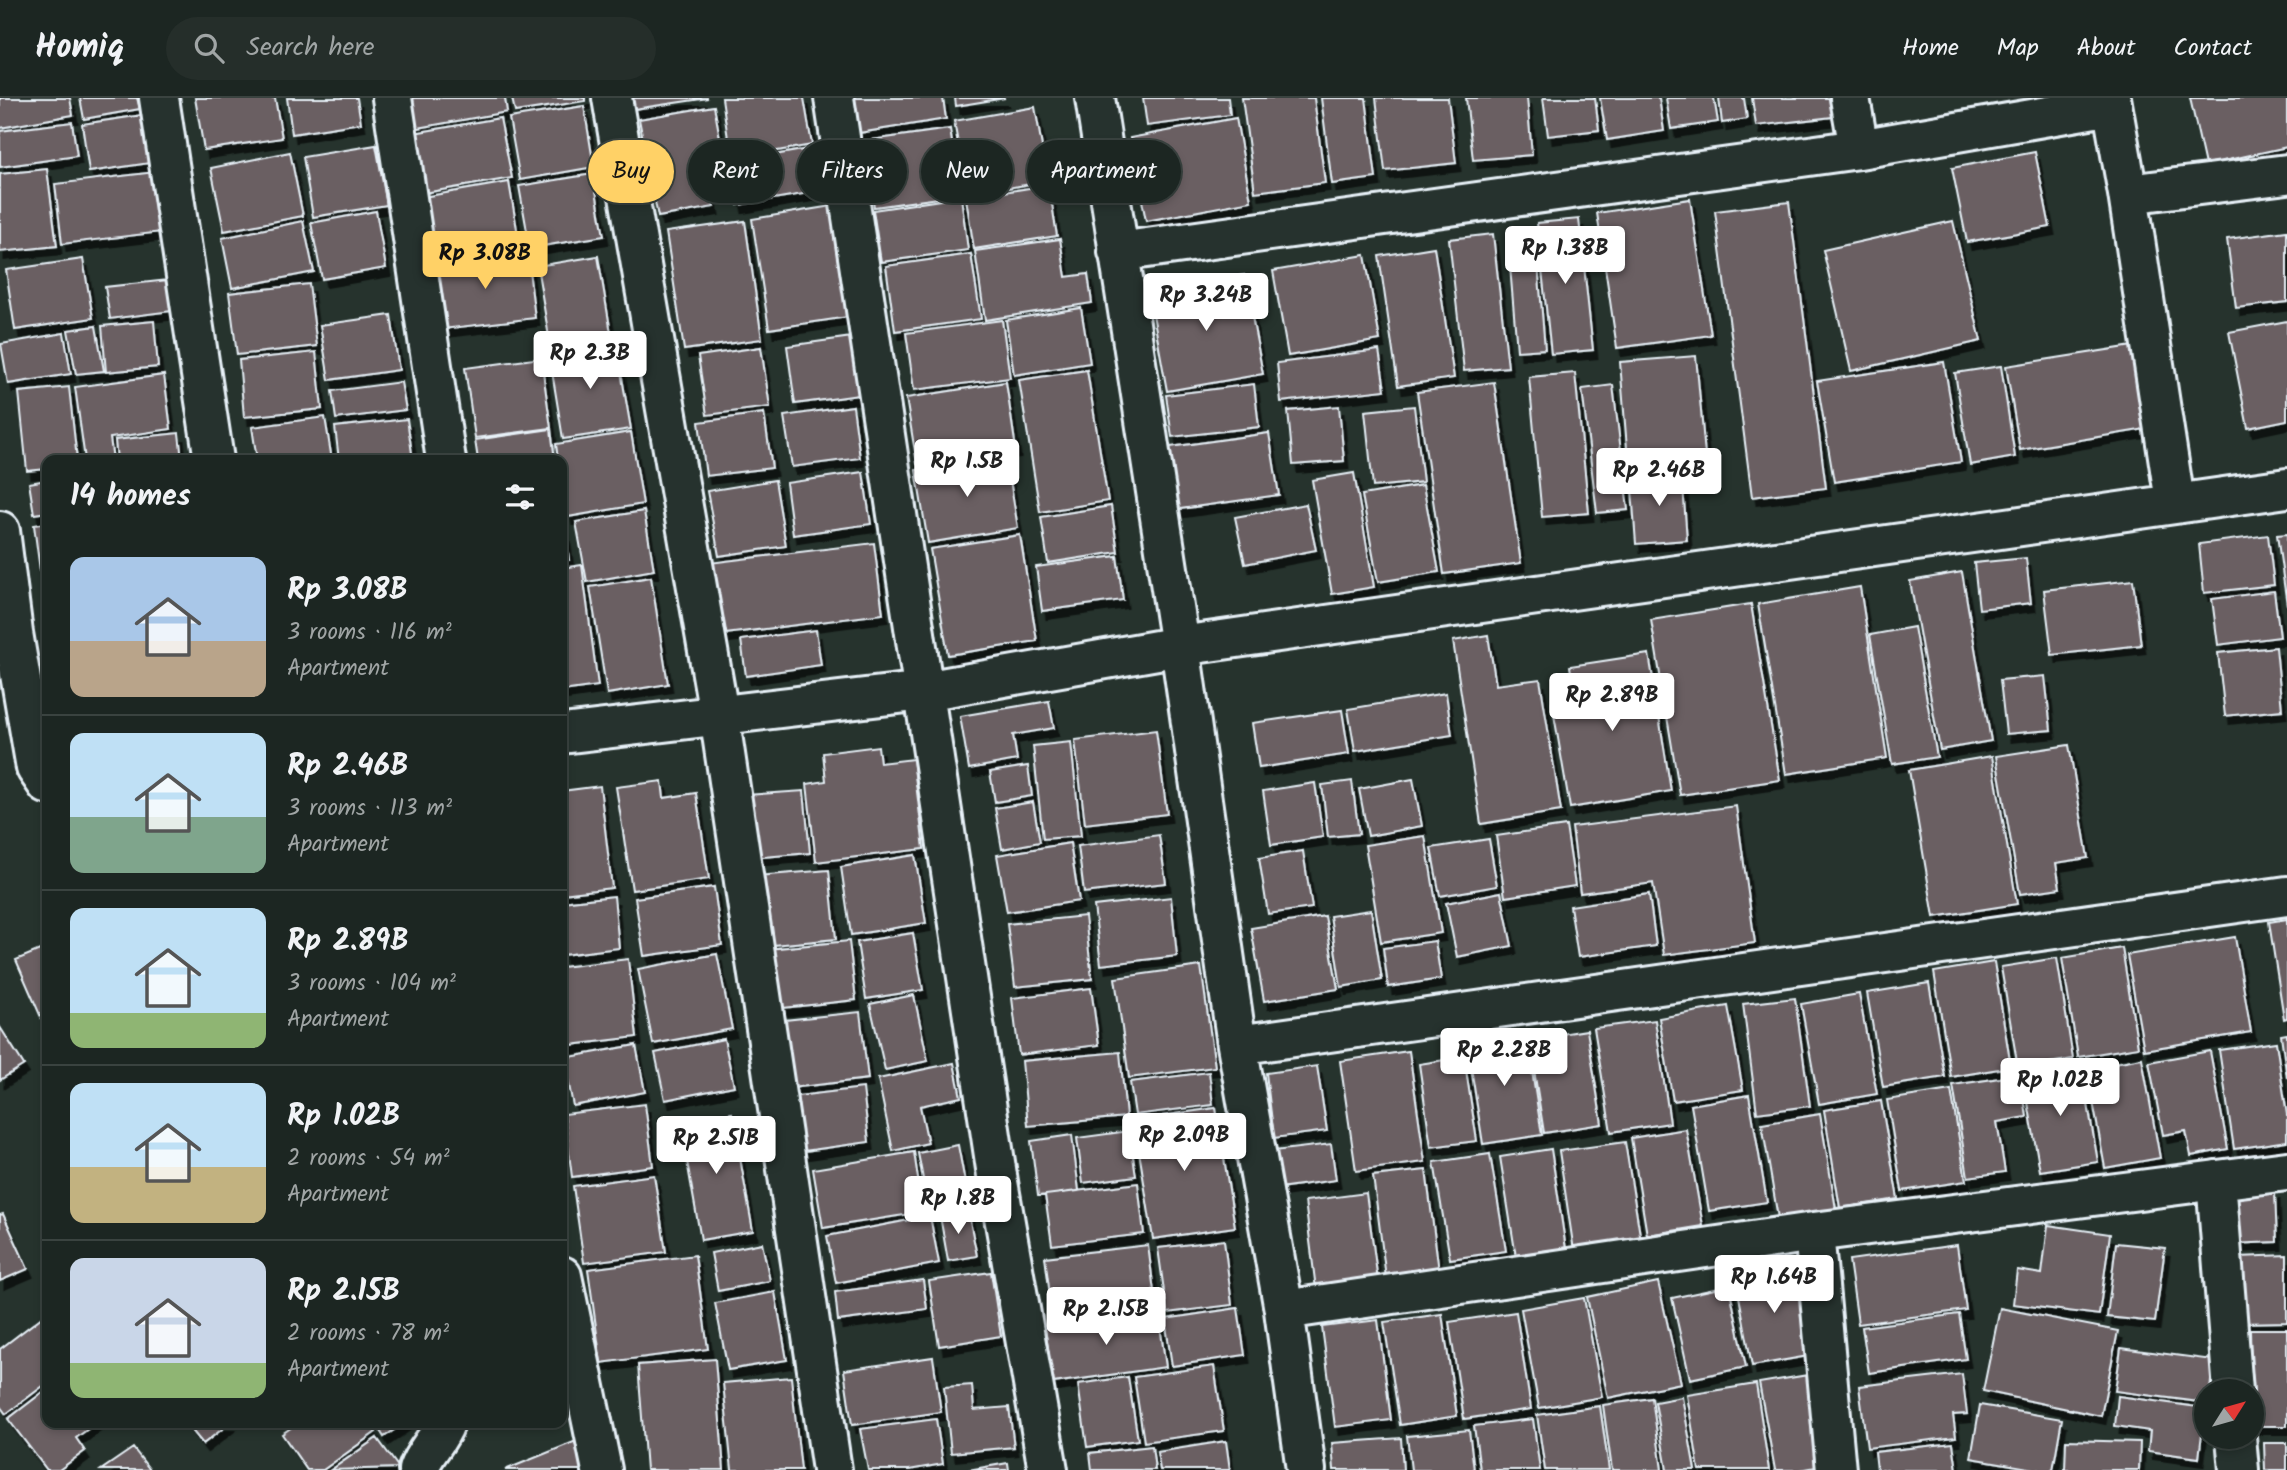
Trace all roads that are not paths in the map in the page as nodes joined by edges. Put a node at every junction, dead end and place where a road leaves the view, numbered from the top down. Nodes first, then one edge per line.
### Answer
1 (159, 98) edge
2 (392, 98) edge
3 (612, 98) edge
4 (834, 98) edge
5 (1095, 98) edge
6 (1850, 98) edge
7 (2111, 102) edge
8 (1858, 149) junction
9 (2287, 174) edge
10 (2128, 194) junction
11 (1118, 252) junction
12 (213, 455) edge
13 (445, 455) edge
14 (2287, 488) edge
15 (2175, 502) junction
16 (0, 531) edge
17 (7, 633) edge
18 (1180, 646) junction
19 (924, 691) junction
20 (719, 714) junction
21 (567, 733) edge
22 (42, 777) edge
23 (2287, 896) edge
24 (1237, 1045) junction
25 (2287, 1171) edge
26 (2217, 1181) junction
27 (1814, 1232) junction
28 (567, 1300) edge
29 (1284, 1310) junction
30 (2232, 1379) edge
31 (444, 1428) edge
32 (2237, 1449) edge
33 (418, 1470) edge
34 (602, 1470) edge
35 (832, 1470) edge
36 (1048, 1470) edge
37 (1306, 1470) edge
38 (1836, 1470) edge
39 (2239, 1470) edge

1 - 12 street
2 - 13 street
3 - 20 street
4 - 19 street
5 - 11 street
6 - 8 street
7 - 8 street
7 - 10 street
8 - 11 street
9 - 10 street
10 - 15 street
11 - 18 street
14 - 15 street
15 - 18 street
16 - 17 street
17 - 22 street
18 - 19 street
18 - 24 street
19 - 20 street
19 - 36 street
20 - 21 street
20 - 35 street
23 - 24 street
24 - 29 street
25 - 26 street
26 - 27 street
26 - 30 street
27 - 29 street
27 - 38 street
28 - 34 street
29 - 37 street
31 - 33 street
32 - 39 street

